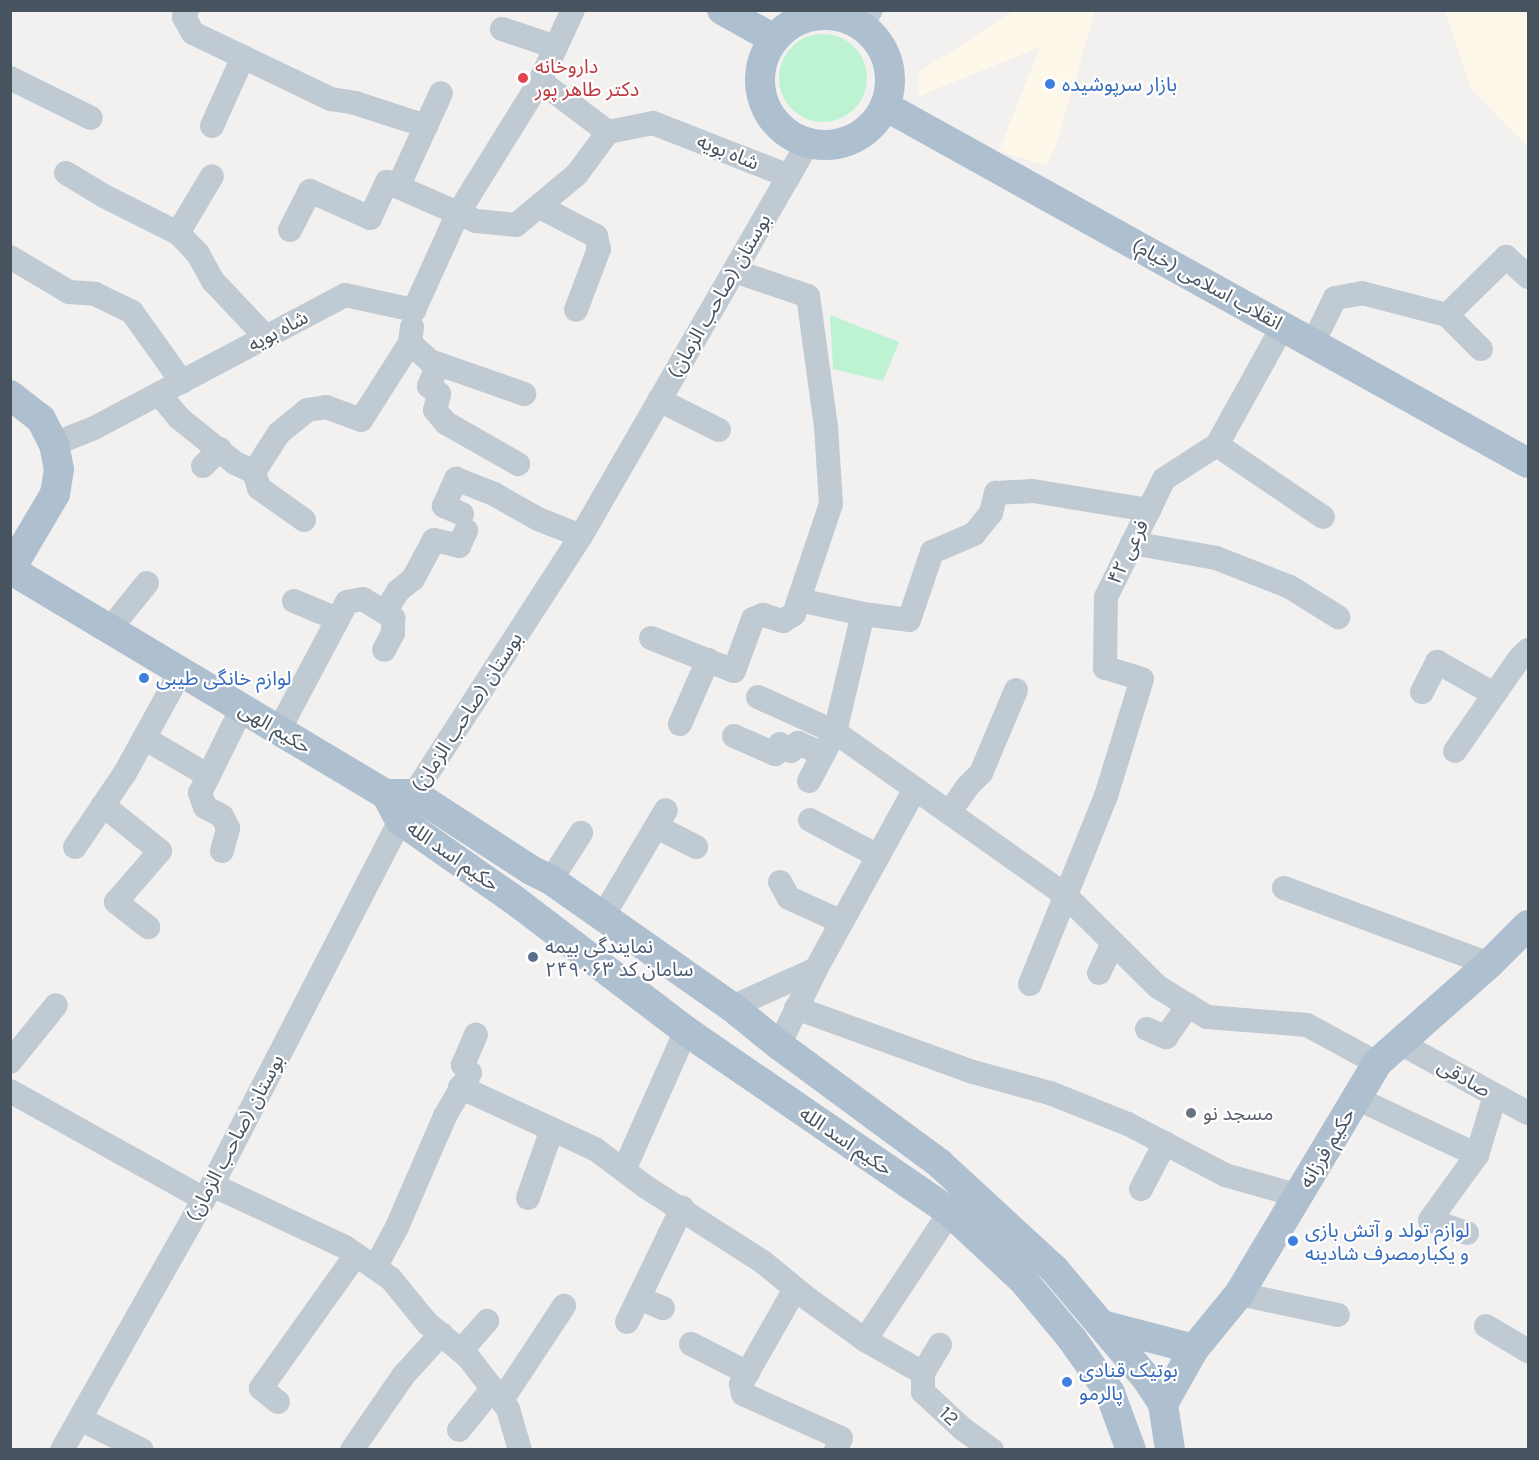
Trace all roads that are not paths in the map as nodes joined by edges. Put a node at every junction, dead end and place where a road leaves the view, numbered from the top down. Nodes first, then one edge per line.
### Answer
1 (187, 10) edge
2 (573, 10) edge
3 (722, 10) edge
4 (867, 18) edge
5 (502, 28) dead end
6 (774, 39) junction
7 (556, 46) junction
8 (243, 57) junction
9 (10, 78) edge
10 (540, 81) junction
11 (441, 93) dead end
12 (885, 106) junction
13 (91, 118) dead end
14 (212, 126) dead end
15 (426, 126) junction
16 (608, 132) junction
17 (807, 144) junction
18 (66, 173) dead end
19 (212, 176) dead end
20 (789, 176) junction
21 (398, 187) junction
22 (540, 207) junction
23 (457, 215) junction
24 (290, 230) dead end
25 (177, 233) junction
26 (10, 256) edge
27 (734, 271) junction
28 (1528, 278) edge
29 (414, 310) junction
30 (576, 310) dead end
31 (1448, 315) junction
32 (1283, 326) junction
33 (266, 337) junction
34 (410, 343) junction
35 (1313, 343) junction
36 (1481, 349) dead end
37 (438, 364) junction
38 (182, 382) junction
39 (159, 394) junction
40 (524, 394) dead end
41 (10, 395) edge
42 (659, 400) junction
43 (719, 430) dead end
44 (54, 444) junction
45 (1217, 445) junction
46 (1528, 463) edge
47 (518, 464) dead end
48 (254, 472) junction
49 (1149, 510) junction
50 (1323, 517) dead end
51 (304, 520) dead end
52 (581, 536) junction
53 (1132, 543) junction
54 (11, 570) edge
55 (147, 582) dead end
56 (799, 600) junction
57 (294, 601) dead end
58 (385, 612) junction
59 (863, 614) junction
60 (1338, 617) dead end
61 (337, 619) junction
62 (110, 629) junction
63 (651, 638) dead end
64 (384, 650) dead end
65 (1528, 651) edge
66 (708, 660) junction
67 (181, 671) junction
68 (1016, 690) dead end
69 (1422, 692) dead end
70 (1494, 694) junction
71 (758, 697) dead end
72 (242, 708) junction
73 (680, 724) dead end
74 (279, 730) junction
75 (835, 732) junction
76 (734, 736) dead end
77 (144, 738) junction
78 (1455, 751) dead end
79 (823, 754) junction
80 (209, 776) junction
81 (809, 781) dead end
82 (915, 789) junction
83 (400, 802) junction
84 (103, 805) junction
85 (949, 813) junction
86 (810, 820) dead end
87 (581, 833) dead end
88 (75, 847) dead end
89 (696, 847) dead end
90 (222, 851) dead end
91 (878, 856) junction
92 (541, 874) junction
93 (780, 882) dead end
94 (1284, 888) dead end
95 (1064, 894) junction
96 (513, 898) junction
97 (603, 916) junction
98 (842, 922) junction
99 (1528, 925) edge
100 (148, 927) dead end
101 (1112, 945) junction
102 (1489, 964) junction
103 (816, 969) junction
104 (1098, 973) dead end
105 (1030, 984) dead end
106 (56, 1005) dead end
107 (1188, 1005) junction
108 (732, 1007) junction
109 (796, 1008) junction
110 (1147, 1029) dead end
111 (686, 1031) junction
112 (476, 1035) dead end
113 (1400, 1043) junction
114 (779, 1045) junction
115 (10, 1062) edge
116 (1377, 1063) junction
117 (460, 1087) junction
118 (10, 1091) edge
119 (1495, 1096) junction
120 (1356, 1098) junction
121 (1528, 1113) edge
122 (552, 1129) junction
123 (1165, 1143) junction
124 (1477, 1155) junction
125 (624, 1170) junction
126 (1141, 1189) dead end
127 (208, 1192) junction
128 (1299, 1196) junction
129 (528, 1198) dead end
130 (682, 1208) junction
131 (950, 1212) junction
132 (1467, 1233) dead end
133 (365, 1261) junction
134 (795, 1289) junction
135 (1239, 1294) junction
136 (639, 1298) junction
137 (564, 1306) dead end
138 (663, 1308) dead end
139 (1338, 1315) dead end
140 (487, 1321) dead end
141 (627, 1322) dead end
142 (1102, 1325) junction
143 (1486, 1326) dead end
144 (441, 1334) junction
145 (865, 1340) junction
146 (691, 1344) dead end
147 (940, 1346) dead end
148 (1194, 1349) junction
149 (461, 1351) junction
150 (1528, 1351) edge
151 (748, 1373) junction
152 (923, 1373) junction
153 (497, 1394) junction
154 (278, 1402) dead end
155 (1163, 1404) junction
156 (80, 1419) junction
157 (459, 1430) dead end
158 (62, 1449) edge
159 (142, 1449) edge
160 (352, 1449) edge
161 (520, 1449) edge
162 (836, 1449) edge
163 (992, 1449) edge
164 (1131, 1449) edge
165 (1170, 1449) edge

1 - 8 street
2 - 7 street
3 - 6 main road
4 - 6 main road
4 - 12 main road
5 - 7 street
6 - 17 main road
7 - 10 street
8 - 14 street
8 - 15 street
9 - 13 street
10 - 16 street
10 - 23 street
11 - 15 street
12 - 17 main road
12 - 32 main road, انقلاب اسلامی (خیام)
15 - 21 street
16 - 20 street, شاه بویه
16 - 22 street
17 - 20 street, بوستان (صاحب الزمان)
18 - 25 street
19 - 25 street
20 - 27 street, بوستان (صاحب الزمان)
21 - 23 street
21 - 24 street
22 - 23 street
22 - 30 street
23 - 29 street
25 - 33 street
26 - 38 street
27 - 42 street, بوستان (صاحب الزمان)
27 - 56 street
28 - 31 street
29 - 33 street, شاه بویه
29 - 34 street
31 - 35 street
31 - 36 street
32 - 35 main road, انقلاب اسلامی (خیام)
32 - 45 street, فرعی ۴۲
33 - 38 street, شاه بویه
34 - 37 street
34 - 48 street
35 - 46 main road, انقلاب اسلامی (خیام)
37 - 40 street
37 - 47 street
38 - 39 street, شاه بویه
39 - 44 street, شاه بویه
39 - 48 street
41 - 44 main road
42 - 43 street
42 - 52 street, بوستان (صاحب الزمان)
44 - 54 main road
45 - 49 street, فرعی ۴۲
45 - 50 street
48 - 51 street
49 - 53 street, فرعی ۴۲
49 - 59 street
52 - 58 street
52 - 83 street, بوستان (صاحب الزمان)
53 - 60 street
53 - 95 street, فرعی ۴۲
54 - 62 main road, حکیم الهی
55 - 62 street
56 - 59 street
56 - 66 street
57 - 61 street
58 - 61 street
58 - 64 street
59 - 75 street
61 - 74 street
62 - 67 main road, حکیم الهی
63 - 66 street
65 - 70 street
66 - 73 street
67 - 72 main road, حکیم الهی
67 - 77 street
68 - 85 street
69 - 70 street
70 - 78 street
71 - 75 street
72 - 74 main road, حکیم الهی
72 - 80 street
74 - 83 main road, حکیم الهی
75 - 79 street
75 - 82 street
76 - 79 street
77 - 80 street
77 - 84 street
79 - 81 street
80 - 90 street
82 - 85 street
82 - 91 street
83 - 92 main road, حکیم اسد الله
83 - 96 main road, حکیم اسد الله
83 - 127 street, بوستان (صاحب الزمان)
84 - 88 street
84 - 100 street
85 - 95 street
86 - 91 street
87 - 92 street
89 - 97 street
91 - 98 street
92 - 96 main road
92 - 97 main road, حکیم اسد الله
93 - 98 street
94 - 102 street
95 - 101 street
95 - 105 street
96 - 111 main road, حکیم اسد الله
97 - 108 main road, حکیم اسد الله
98 - 103 street
99 - 102 main road, حکیم فرزانه
101 - 104 street
101 - 107 street
102 - 113 main road, حکیم فرزانه
103 - 108 street
103 - 109 street
106 - 115 street
107 - 110 street
107 - 116 street
108 - 114 main road, حکیم اسد الله
109 - 114 street
109 - 123 street
111 - 125 street
111 - 131 main road, حکیم اسد الله
112 - 117 street
113 - 116 main road, حکیم فرزانه
113 - 119 street, صادقی
114 - 142 main road, حکیم اسد الله
116 - 120 main road, حکیم فرزانه
117 - 122 street
117 - 133 street
118 - 127 street
119 - 121 street, صادقی
119 - 124 street
120 - 124 street
120 - 128 main road, حکیم فرزانه
122 - 125 street
122 - 129 street
123 - 126 street
123 - 128 street
124 - 132 street
125 - 130 street
127 - 133 street
127 - 156 street, بوستان (صاحب الزمان)
128 - 135 main road, حکیم فرزانه
130 - 134 street
130 - 136 street
131 - 145 street
131 - 164 main road, حکیم اسد الله
133 - 144 street
133 - 154 street
134 - 145 street
134 - 151 street
135 - 139 street
135 - 148 main road, حکیم فرزانه
136 - 138 street
136 - 141 street
137 - 153 street
140 - 149 street
142 - 148 main road
142 - 155 main road, حکیم اسد الله
143 - 150 street
144 - 149 street
144 - 160 street
145 - 152 street
146 - 151 street
147 - 152 street
148 - 155 main road, حکیم فرزانه
149 - 153 street
151 - 162 street
152 - 163 street, 12
153 - 157 street
153 - 161 street
155 - 165 main road
156 - 158 street, بوستان (صاحب الزمان)
156 - 159 street

